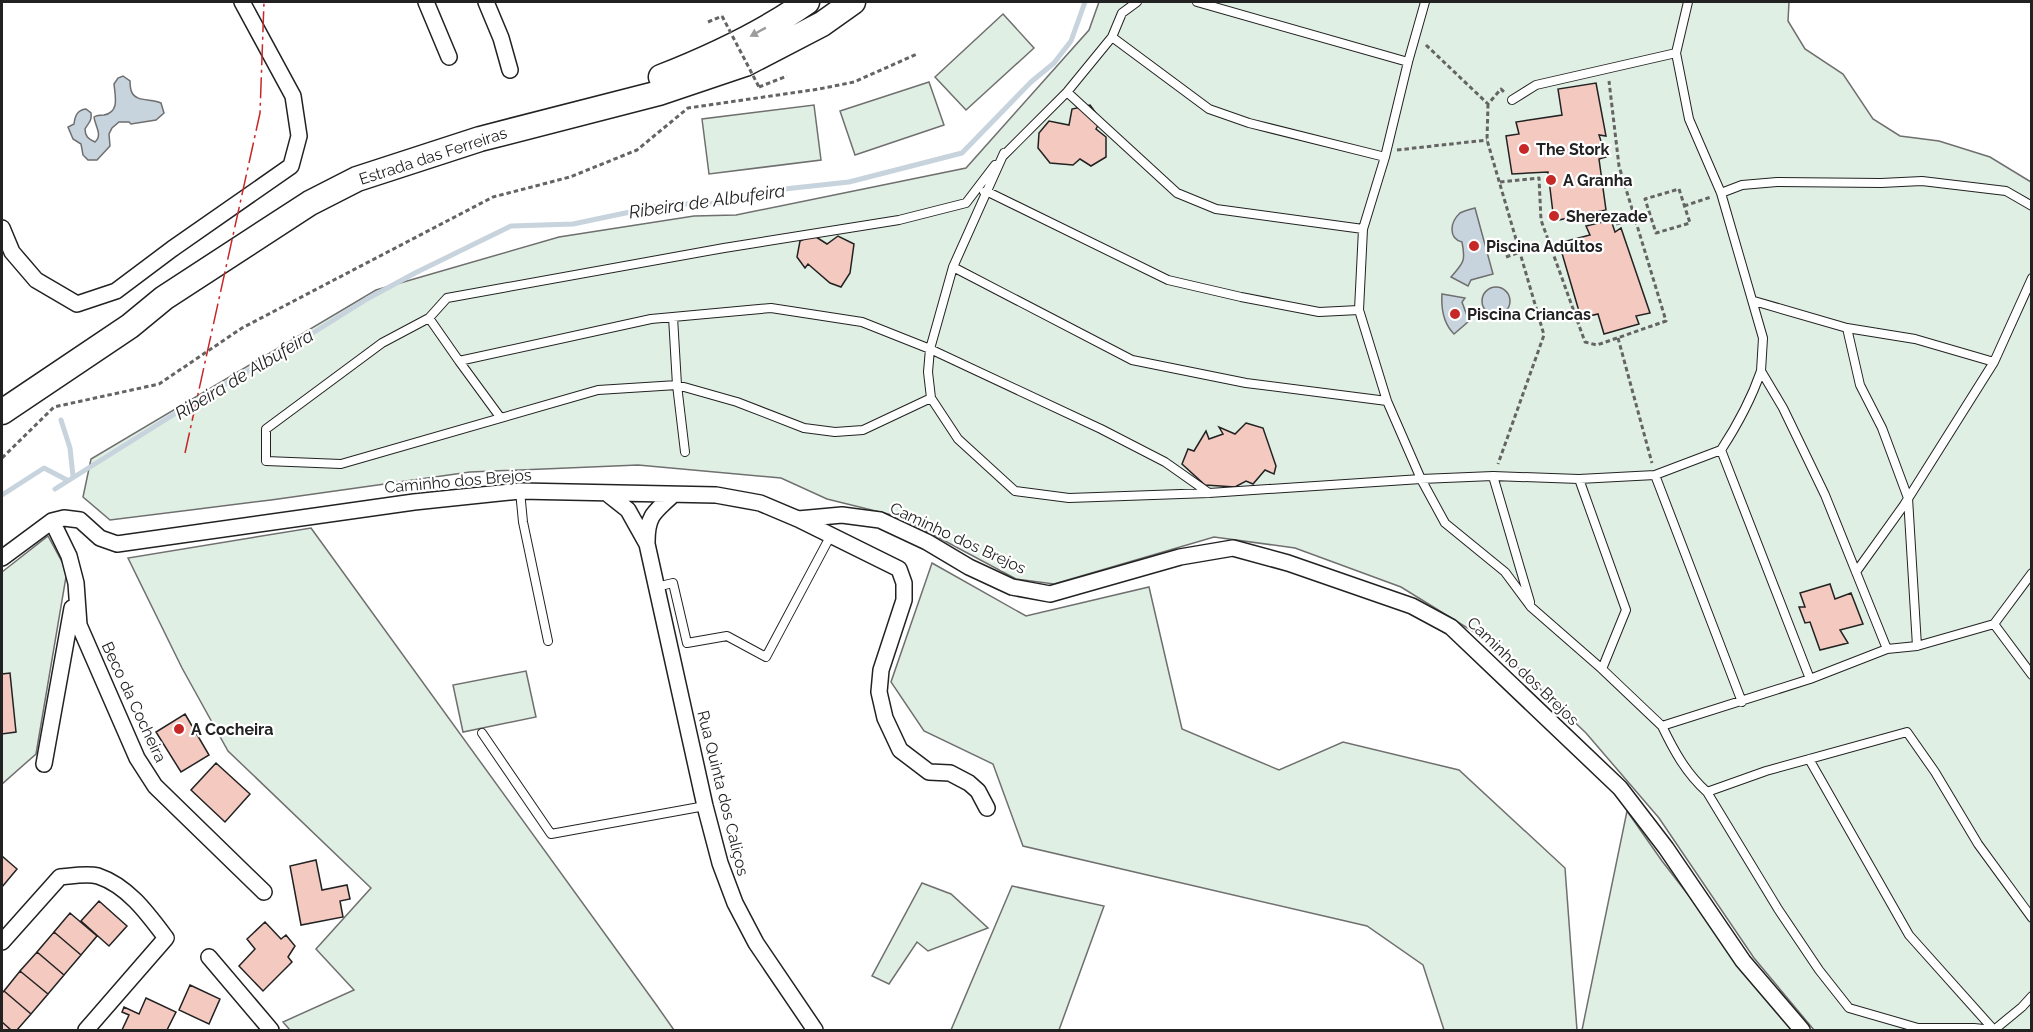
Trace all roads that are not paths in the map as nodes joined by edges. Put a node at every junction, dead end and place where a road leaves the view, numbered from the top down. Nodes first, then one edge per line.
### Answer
1 (242, 2) edge
2 (426, 2) edge
3 (486, 2) edge
4 (807, 2) edge
5 (837, 2) edge
6 (854, 2) edge
7 (1137, 2) edge
8 (1197, 2) edge
9 (1425, 2) edge
10 (1688, 2) edge
11 (804, 34) junction
12 (1112, 38) junction
13 (1676, 53) junction
14 (449, 57) dead end
15 (1408, 62) junction
16 (510, 70) dead end
17 (1067, 92) junction
18 (1512, 100) dead end
19 (553, 120) junction
20 (1004, 153) junction
21 (1386, 154) junction
22 (987, 191) junction
23 (1721, 193) junction
24 (966, 203) junction
25 (2031, 206) edge
26 (2, 228) edge
27 (1363, 229) junction
28 (953, 267) junction
29 (2031, 278) edge
30 (164, 298) junction
31 (1754, 301) junction
32 (1359, 310) junction
33 (673, 317) junction
34 (429, 318) junction
35 (1847, 328) junction
36 (930, 349) junction
37 (459, 361) junction
38 (1994, 362) junction
39 (1761, 371) junction
40 (677, 385) junction
41 (2, 392) edge
42 (931, 398) junction
43 (1388, 401) junction
44 (2, 411) edge
45 (500, 417) junction
46 (1721, 450) junction
47 (685, 452) dead end
48 (1655, 475) junction
49 (1493, 476) junction
50 (1421, 479) junction
51 (1578, 479) junction
52 (520, 491) junction
53 (1209, 493) junction
54 (609, 495) junction
55 (673, 495) junction
56 (1908, 498) junction
57 (798, 519) junction
58 (52, 521) junction
59 (831, 535) junction
60 (647, 544) junction
61 (3, 552) edge
62 (1857, 572) junction
63 (2031, 573) edge
64 (76, 584) junction
65 (656, 587) junction
66 (1531, 607) junction
67 (1994, 624) junction
68 (548, 641) dead end
69 (1917, 646) junction
70 (1887, 649) junction
71 (1602, 669) junction
72 (2031, 675) edge
73 (1810, 679) junction
74 (1742, 702) junction
75 (1662, 726) junction
76 (482, 733) dead end
77 (1809, 759) junction
78 (44, 764) dead end
79 (1707, 792) junction
80 (705, 806) junction
81 (987, 808) dead end
82 (264, 892) dead end
83 (2031, 918) edge
84 (2, 942) edge
85 (208, 957) dead end
86 (2031, 996) edge
87 (86, 1030) edge
88 (271, 1030) edge
89 (814, 1030) edge
90 (1802, 1030) edge
91 (1993, 1030) edge

1 - 26 street
2 - 14 street
3 - 16 street
4 -> 19 main road, Estrada das Ferreiras
5 - 11 street
6 - 11 main road, Estrada das Ferreiras
7 - 12 lane
8 - 15 lane
9 - 15 lane
10 - 13 lane
11 - 19 main road, Estrada das Ferreiras
12 - 17 lane
12 - 21 lane
13 - 18 lane
13 - 23 lane
15 - 21 lane
17 - 20 lane
17 - 27 lane
19 - 30 main road, Estrada das Ferreiras
20 - 22 lane
20 - 24 lane
21 - 27 lane
22 - 24 lane
22 - 28 lane
22 - 32 lane
23 - 25 lane
23 - 31 lane
24 - 34 lane
27 - 32 lane
28 - 36 lane
28 - 43 lane
29 - 38 lane
30 - 41 main road
30 - 44 main road
31 - 35 lane
31 - 39 lane
32 - 43 lane
33 - 36 lane
33 - 37 lane
33 - 40 lane
34 - 37 lane
34 - 45 lane
35 - 38 lane
35 - 56 lane
36 - 42 lane
36 - 53 lane
37 - 45 lane
38 - 56 lane
39 - 46 lane
39 - 62 lane
40 - 42 lane
40 - 45 lane
40 - 47 lane
42 - 53 lane
43 - 50 lane
46 - 48 lane
46 - 73 lane
48 - 51 lane
48 - 74 lane
49 - 50 lane
49 - 51 lane
49 - 66 lane
50 - 53 lane
50 - 66 lane
51 - 71 lane
52 - 54 street, Caminho dos Brejos
52 - 58 street, Caminho dos Brejos
52 - 68 lane
54 - 55 street, Caminho dos Brejos
54 - 60 street
55 - 57 street, Caminho dos Brejos
55 - 60 street
56 - 62 lane
56 - 69 lane
57 - 59 street
57 - 90 street, Caminho dos Brejos
58 - 61 street
58 - 64 street, Beco da Cocheira
59 - 65 lane
59 - 81 street
60 - 65 street, Rua Quinta dos Caliços
62 - 70 lane
63 - 67 lane
64 - 78 street
64 - 82 street, Beco da Cocheira
65 - 80 street, Rua Quinta dos Caliços
66 - 71 lane
67 - 69 lane
67 - 72 lane
69 - 70 lane
70 - 73 lane
71 - 75 lane
73 - 74 lane
74 - 75 lane
75 - 79 lane
76 - 80 lane
77 - 79 lane
77 - 83 lane
77 - 91 lane
79 - 91 lane
80 - 89 street, Rua Quinta dos Caliços
84 - 87 street
85 - 88 street
86 - 91 lane

